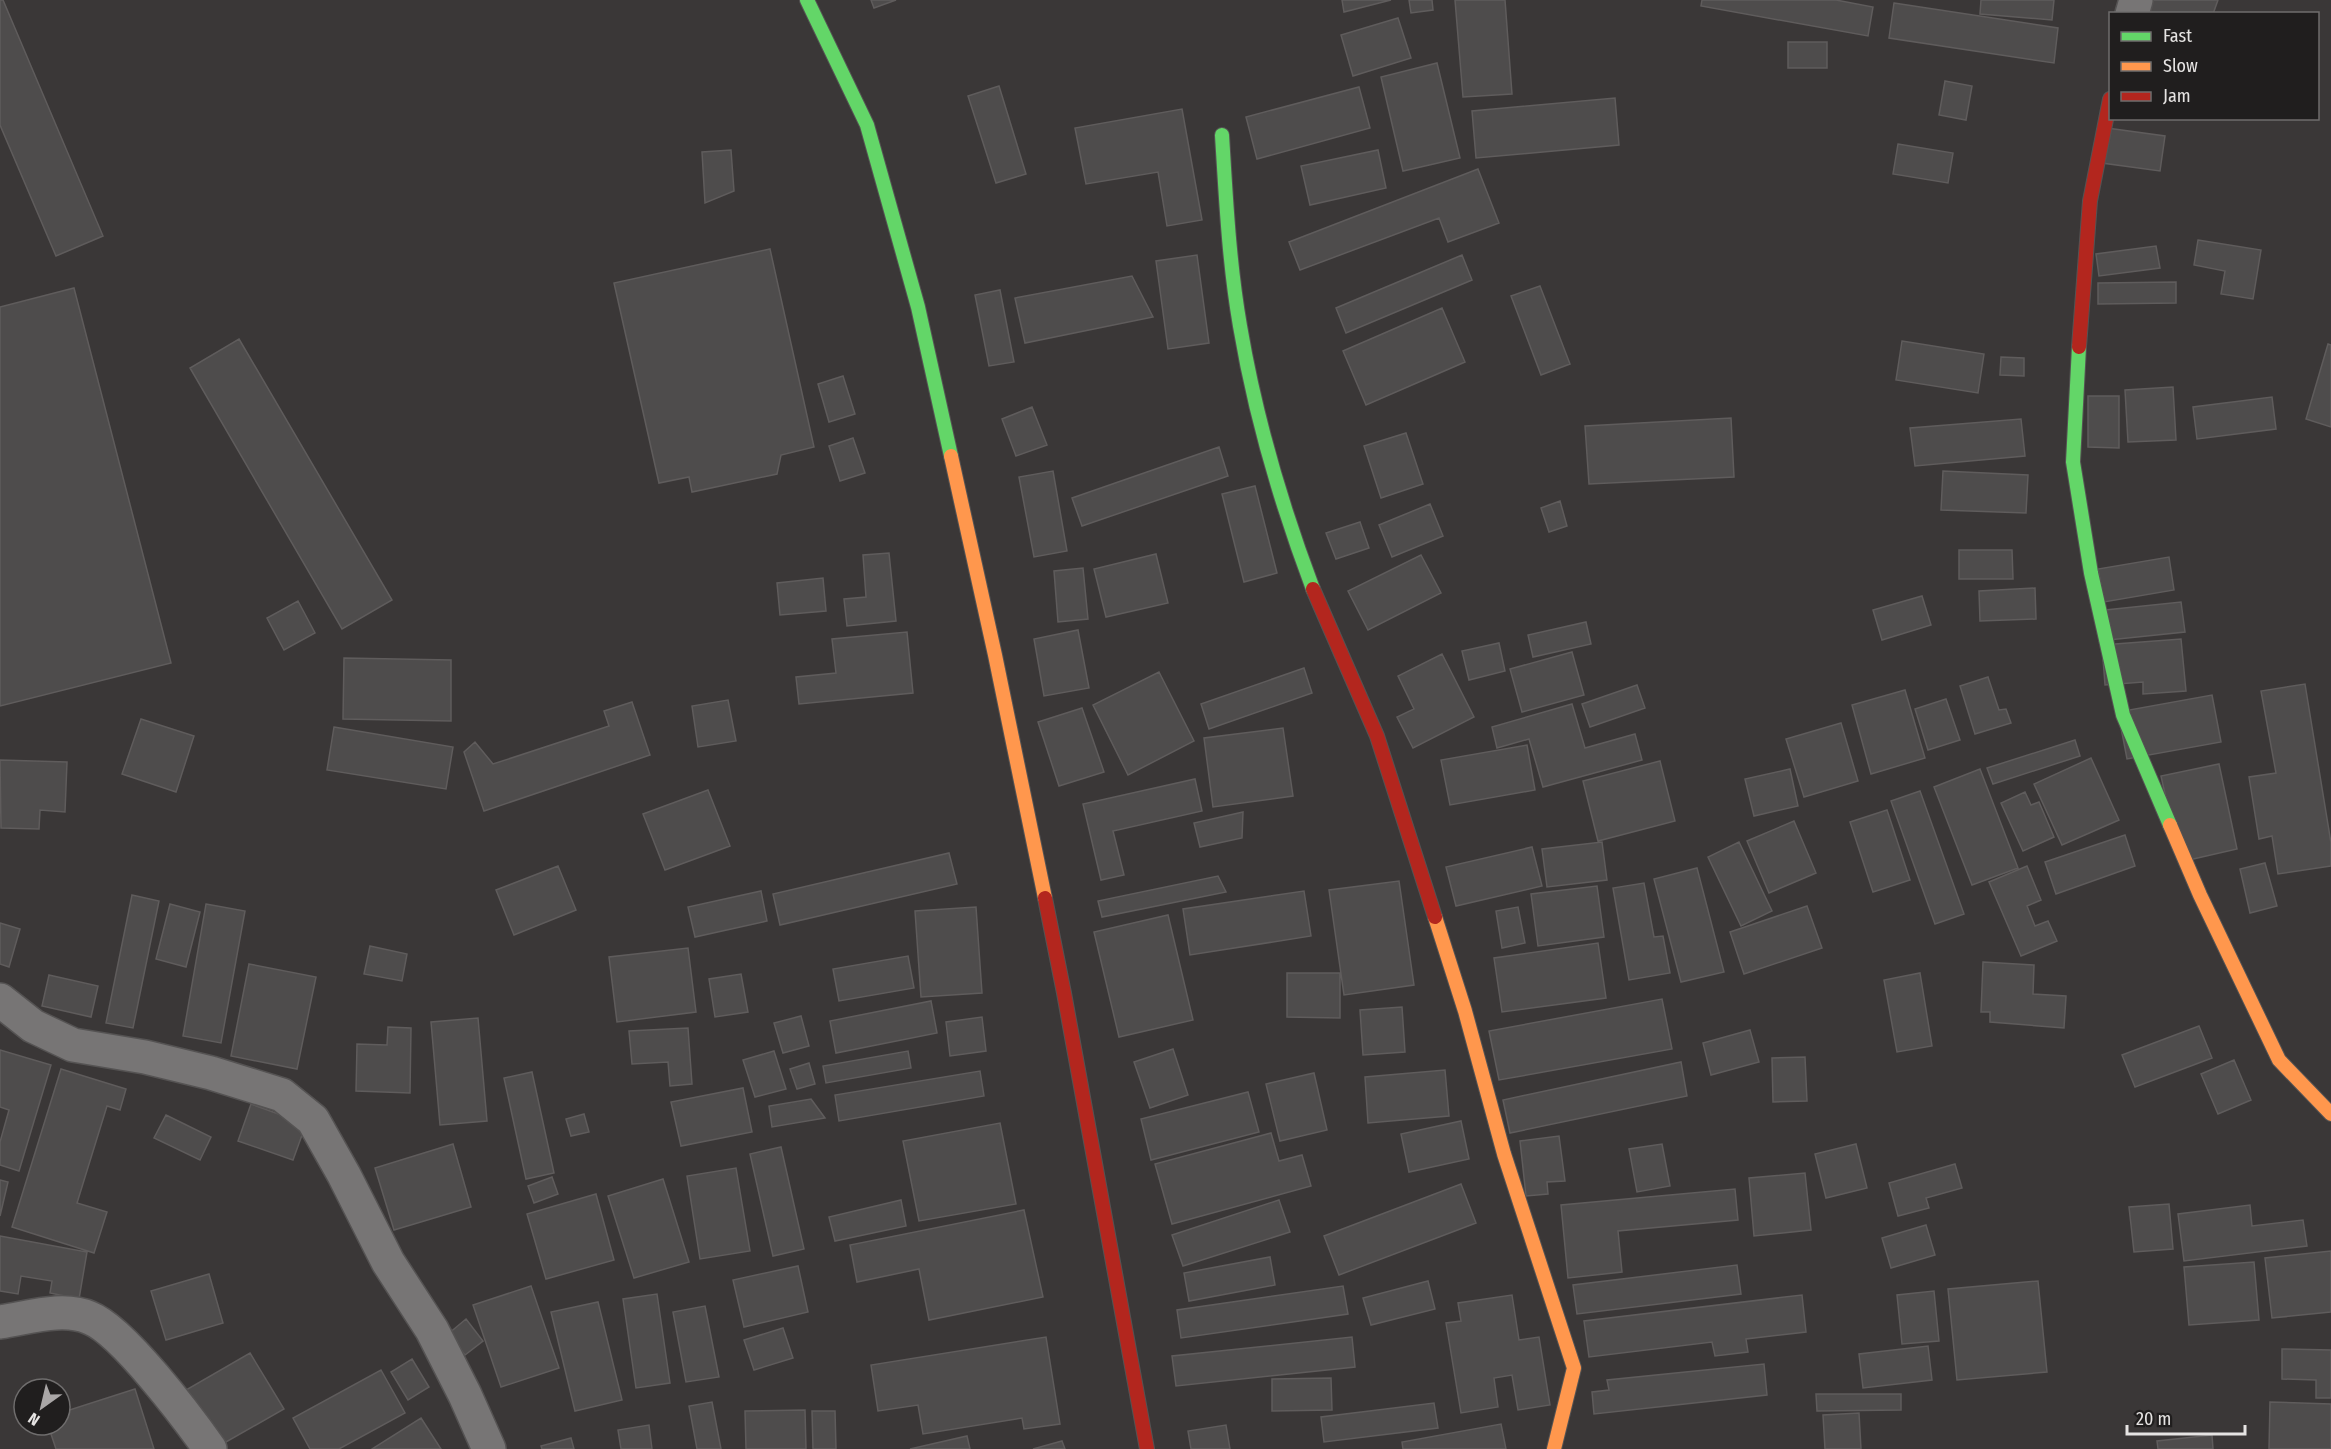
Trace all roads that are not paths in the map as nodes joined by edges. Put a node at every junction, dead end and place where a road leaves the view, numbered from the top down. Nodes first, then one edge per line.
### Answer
1 (807, 0) edge
2 (2109, 104) edge
3 (1222, 135) dead end
4 (0, 1000) edge
5 (2331, 1114) edge
6 (0, 1322) edge
7 (210, 1449) edge
8 (489, 1449) edge
9 (1148, 1449) edge
10 (1554, 1449) edge

1 - 9 street
2 - 5 street
3 - 10 street
4 - 8 street
6 - 7 street

